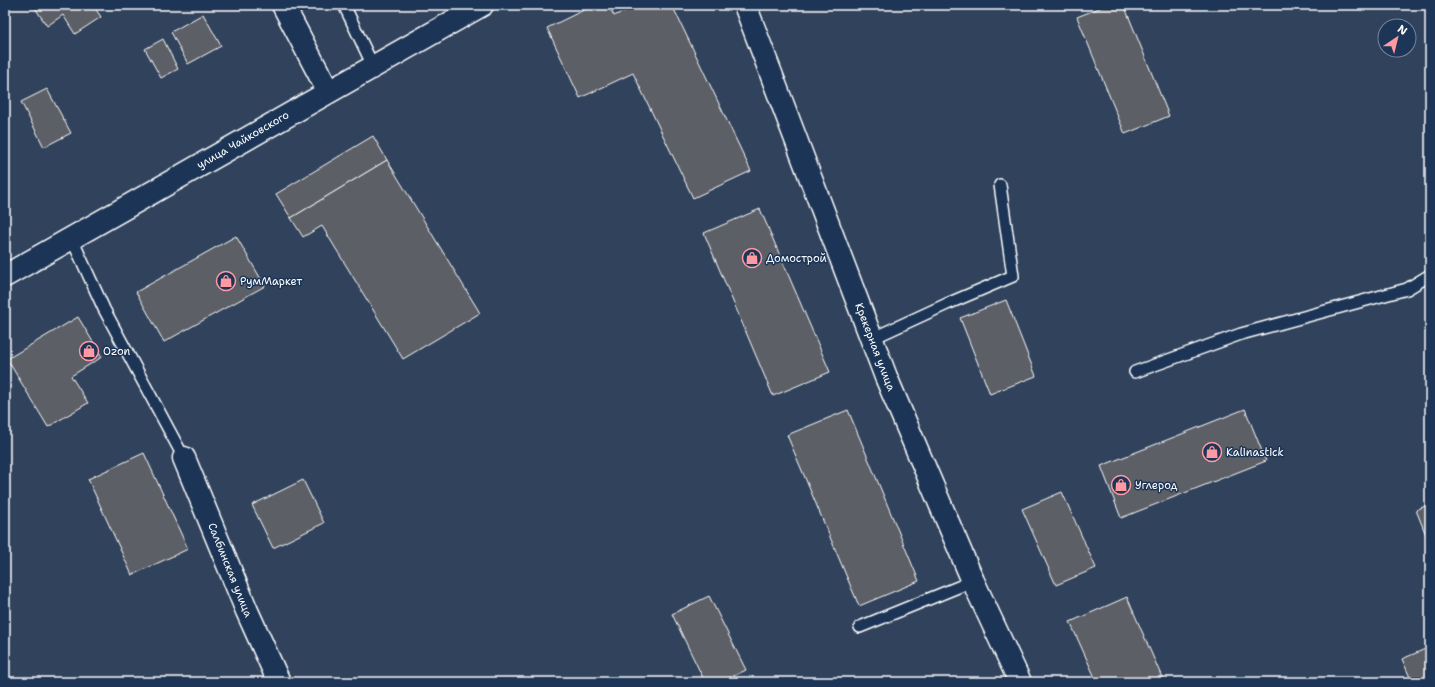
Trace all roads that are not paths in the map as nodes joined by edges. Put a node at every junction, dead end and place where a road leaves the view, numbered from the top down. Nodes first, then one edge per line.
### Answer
1 (283, 5) edge
2 (344, 5) edge
3 (482, 5) edge
4 (745, 5) edge
5 (373, 66) junction
6 (328, 91) junction
7 (1000, 185) dead end
8 (72, 239) junction
9 (1430, 274) edge
10 (5, 276) edge
11 (871, 339) junction
12 (1134, 372) dead end
13 (184, 458) joint
14 (973, 581) junction
15 (860, 627) dead end
16 (279, 682) edge
17 (1020, 682) edge

1 - 6 street
2 - 5 lane
3 - 5 street, улица Чайковского
4 - 11 street, Крекерная улица
5 - 6 street, улица Чайковского
6 - 8 street, улица Чайковского
7 - 11 lane
8 - 10 street, улица Чайковского
8 - 13 lane
9 - 12 lane
11 - 14 street, Крекерная улица
13 - 16 street, Салбинская улица
14 - 15 lane
14 - 17 street, Крекерная улица

